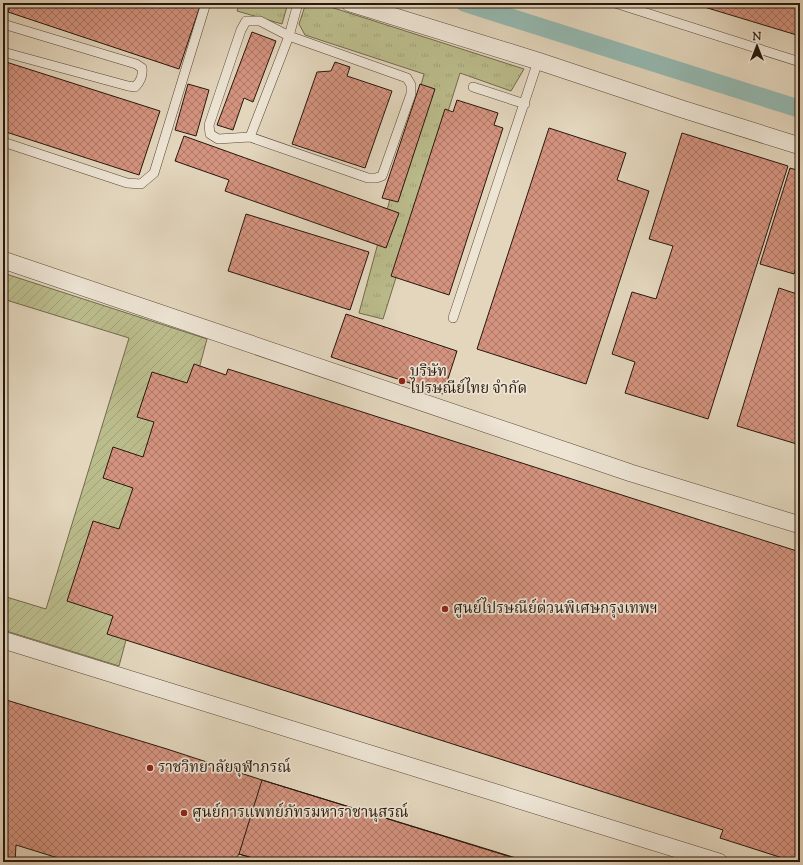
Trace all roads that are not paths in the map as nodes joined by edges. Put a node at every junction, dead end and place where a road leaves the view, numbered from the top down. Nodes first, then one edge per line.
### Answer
1 (206, 3) edge
2 (298, 3) edge
3 (350, 3) edge
4 (615, 3) edge
5 (3, 24) edge
6 (288, 36) junction
7 (3, 52) edge
8 (538, 61) junction
9 (800, 62) edge
10 (473, 87) dead end
11 (525, 104) junction
12 (250, 137) junction
13 (3, 142) edge
14 (800, 146) edge
15 (3, 260) edge
16 (454, 318) dead end
17 (800, 525) edge
18 (3, 640) edge
19 (719, 862) edge

1 - 13 lane
2 - 6 lane
3 - 8 street
4 - 9 lane
5 - 7 lane
6 - 12 lane
6 - 12 lane
6 - 12 lane
8 - 11 lane
8 - 14 street
10 - 11 lane
11 - 16 lane
15 - 17 street
18 - 19 street

